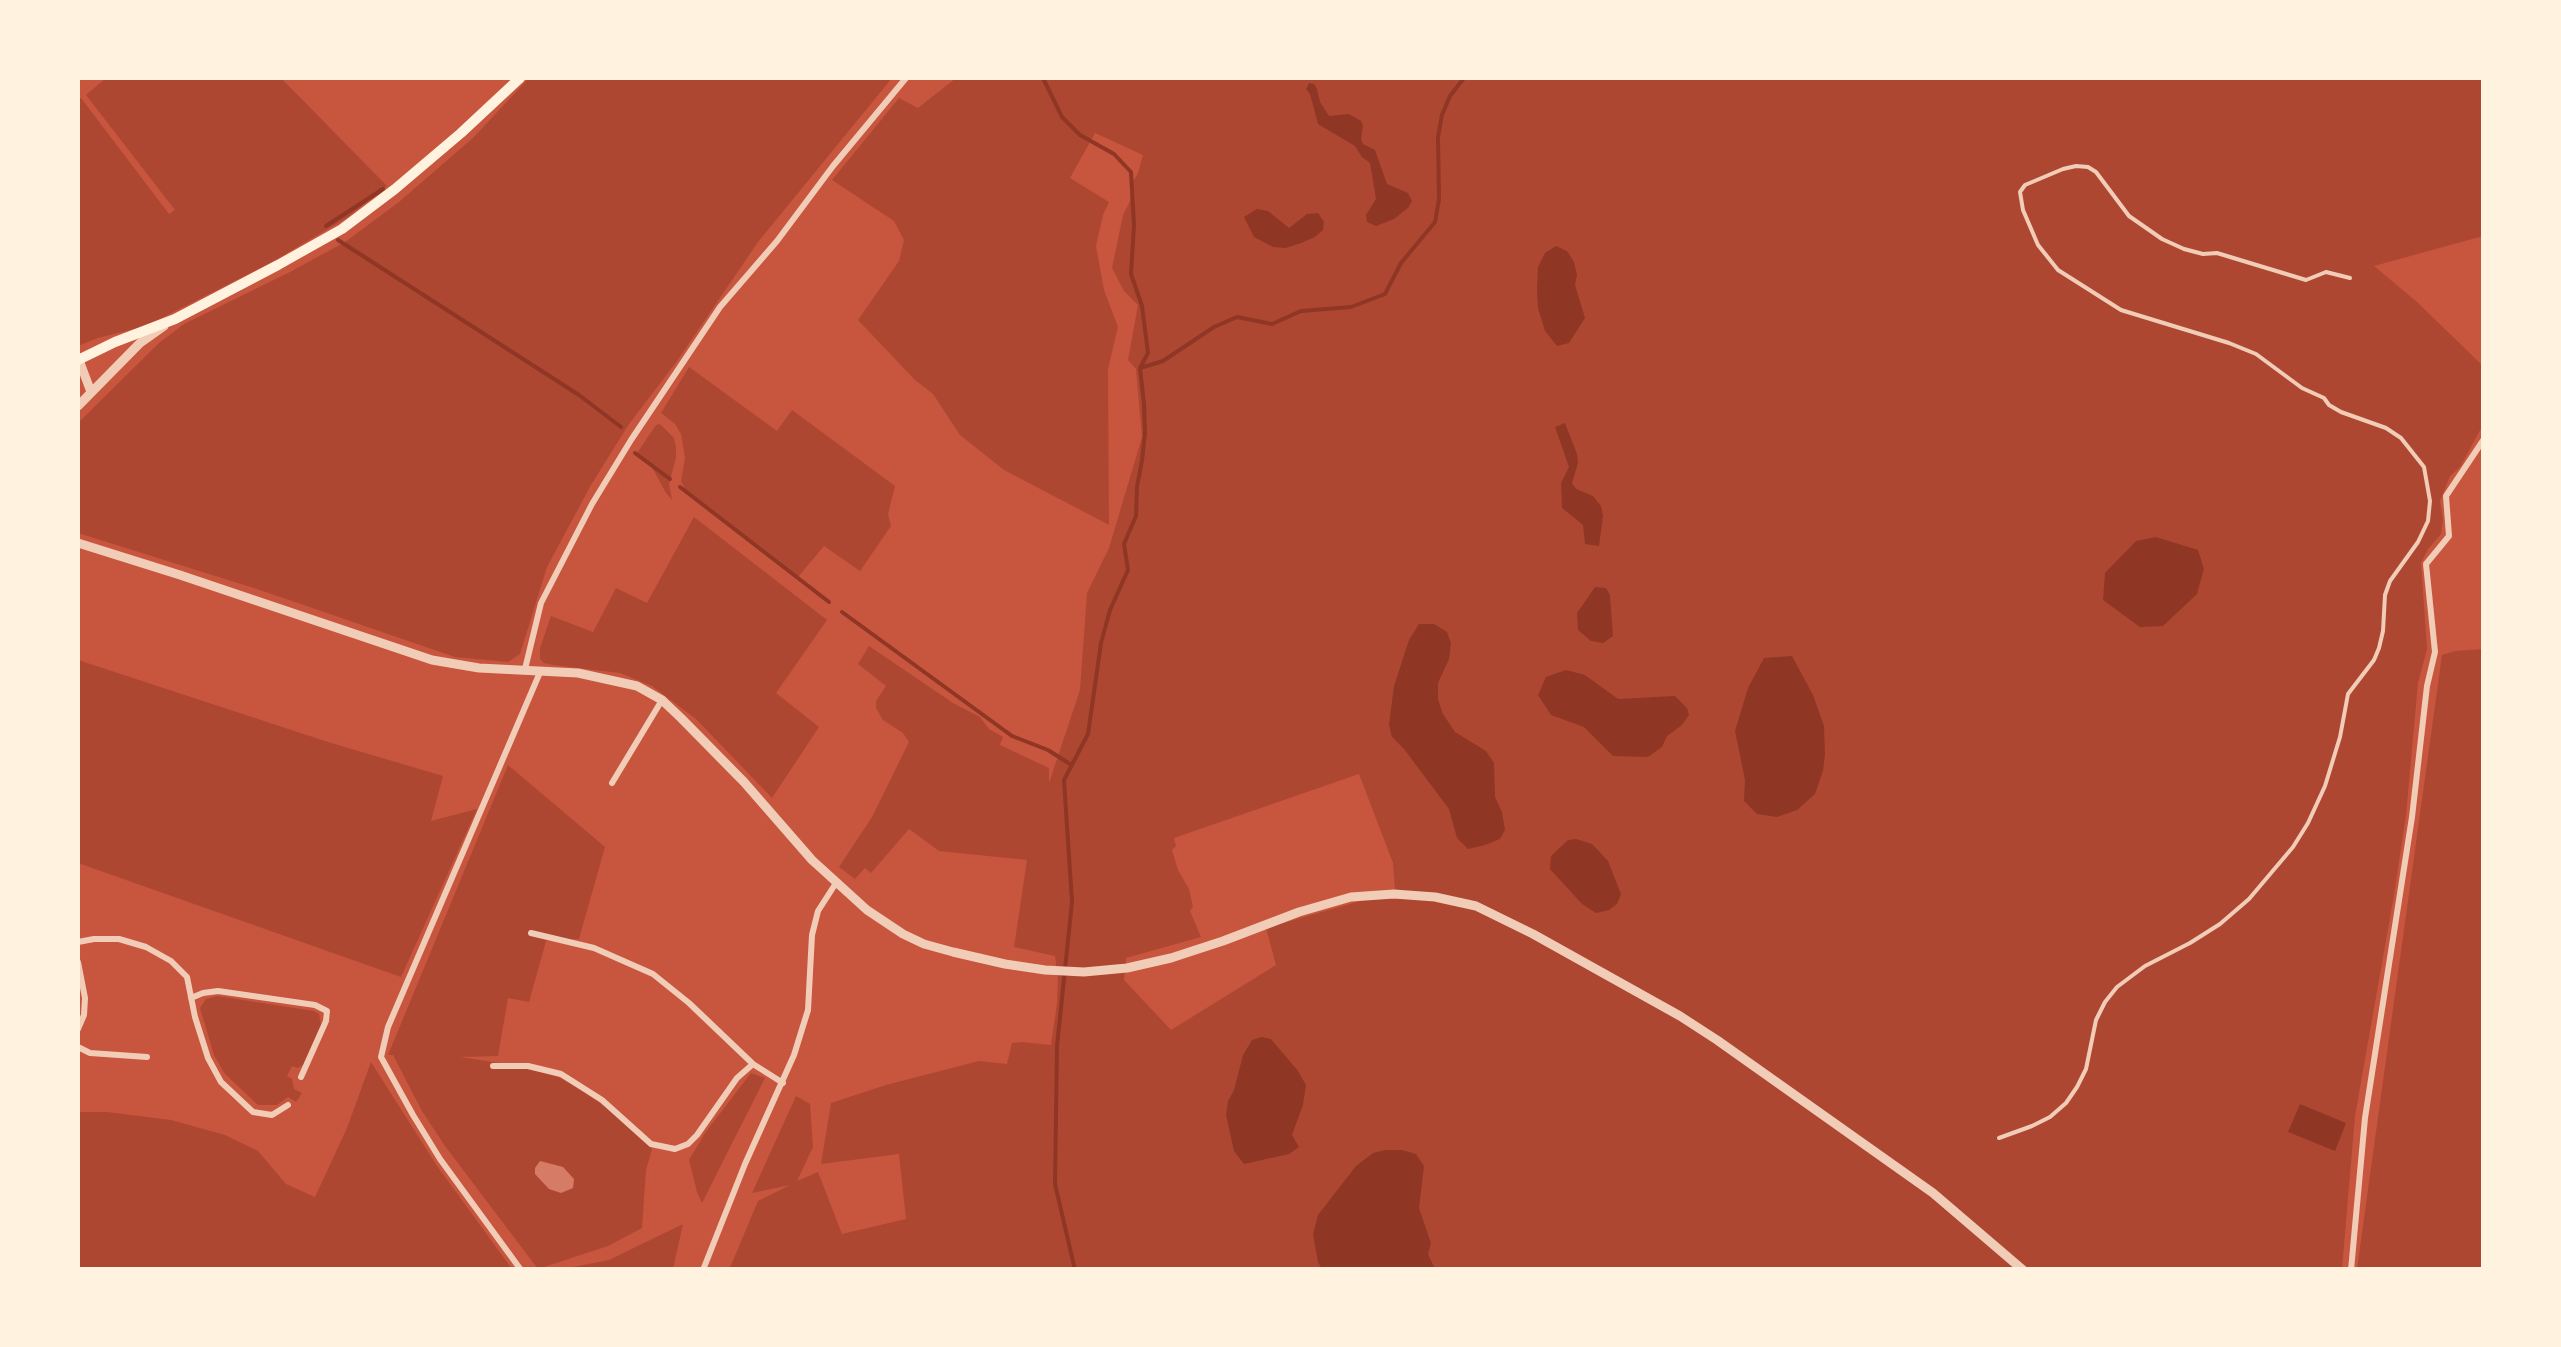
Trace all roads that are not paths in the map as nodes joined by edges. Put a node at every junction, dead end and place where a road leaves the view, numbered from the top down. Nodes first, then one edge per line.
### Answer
1 (520, 78) edge
2 (906, 78) edge
3 (2350, 278) dead end
4 (175, 319) junction
5 (78, 360) edge
6 (91, 392) junction
7 (78, 406) edge
8 (2484, 439) edge
9 (78, 544) edge
10 (524, 670) junction
11 (541, 670) junction
12 (662, 700) junction
13 (612, 782) dead end
14 (836, 883) junction
15 (531, 933) dead end
16 (78, 942) edge
17 (78, 962) edge
18 (191, 998) junction
19 (78, 1030) edge
20 (78, 1047) edge
21 (146, 1057) dead end
22 (753, 1064) junction
23 (493, 1066) dead end
24 (302, 1077) dead end
25 (783, 1083) junction
26 (288, 1105) dead end
27 (1999, 1138) dead end
28 (521, 1270) edge
29 (704, 1270) edge
30 (2023, 1270) edge
31 (2350, 1270) edge

1 - 4 main road
2 - 10 street
3 - 27 lane
4 - 5 main road
4 - 6 street
5 - 6 street
6 - 7 street
8 - 31 street
9 - 10 street
10 - 11 street
11 - 12 street
11 - 28 street
12 - 13 street
12 - 14 street
14 - 25 street
14 - 30 street
15 - 22 street
16 - 18 street
17 - 19 street
18 - 24 street
18 - 26 street
20 - 21 street
22 - 23 street
22 - 25 street
25 - 29 street

